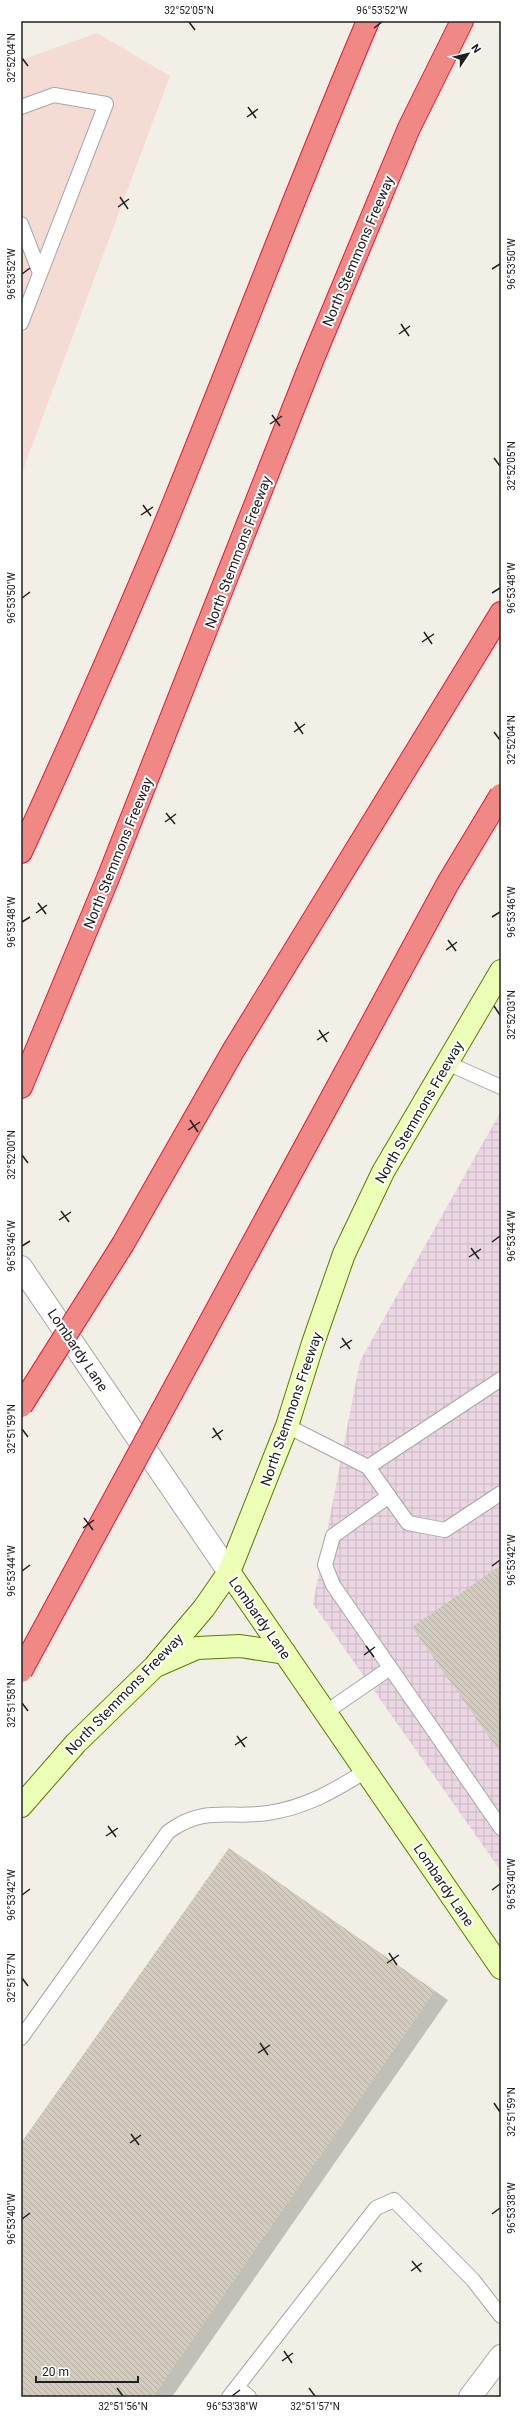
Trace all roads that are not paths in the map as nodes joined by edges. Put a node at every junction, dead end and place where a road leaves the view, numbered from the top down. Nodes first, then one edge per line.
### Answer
1 (368, 21) edge
2 (462, 21) edge
3 (21, 107) edge
4 (21, 224) edge
5 (40, 273) junction
6 (21, 323) edge
7 (501, 613) edge
8 (501, 795) edge
9 (21, 852) edge
10 (501, 970) edge
11 (447, 1063) junction
12 (21, 1087) edge
13 (501, 1087) edge
14 (21, 1267) edge
15 (501, 1379) edge
16 (21, 1406) edge
17 (287, 1426) junction
18 (368, 1467) junction
19 (501, 1493) edge
20 (389, 1496) junction
21 (229, 1572) junction
22 (285, 1653) junction
23 (154, 1667) junction
24 (390, 1668) junction
25 (21, 1671) edge
26 (326, 1712) junction
27 (366, 1771) junction
28 (21, 1806) edge
29 (501, 1828) edge
30 (501, 1968) edge
31 (21, 2038) edge
32 (501, 2316) edge
33 (501, 2356) edge
34 (233, 2392) edge
35 (249, 2397) edge
36 (470, 2397) edge

1 - 9 highway
2 - 12 highway, North Stemmons Freeway
3 - 5 lane
4 - 5 lane
5 - 6 lane
7 - 16 highway, bridge
8 - 25 highway, bridge
10 - 11 main road, North Stemmons Freeway
11 - 13 lane
11 - 17 main road, North Stemmons Freeway
14 - 21 street, Lombardy Lane
15 - 18 lane
17 - 18 lane
17 - 21 main road, North Stemmons Freeway
18 - 20 lane
19 - 20 lane
20 - 24 lane
21 - 22 main road, Lombardy Lane
21 - 23 main road, North Stemmons Freeway
22 - 23 main road
22 - 26 main road, Lombardy Lane
23 - 28 main road, North Stemmons Freeway
24 - 26 lane
24 - 29 lane
26 - 27 main road, Lombardy Lane
27 - 30 main road, Lombardy Lane
27 - 31 lane
32 - 34 lane
33 - 36 street
34 - 35 lane

